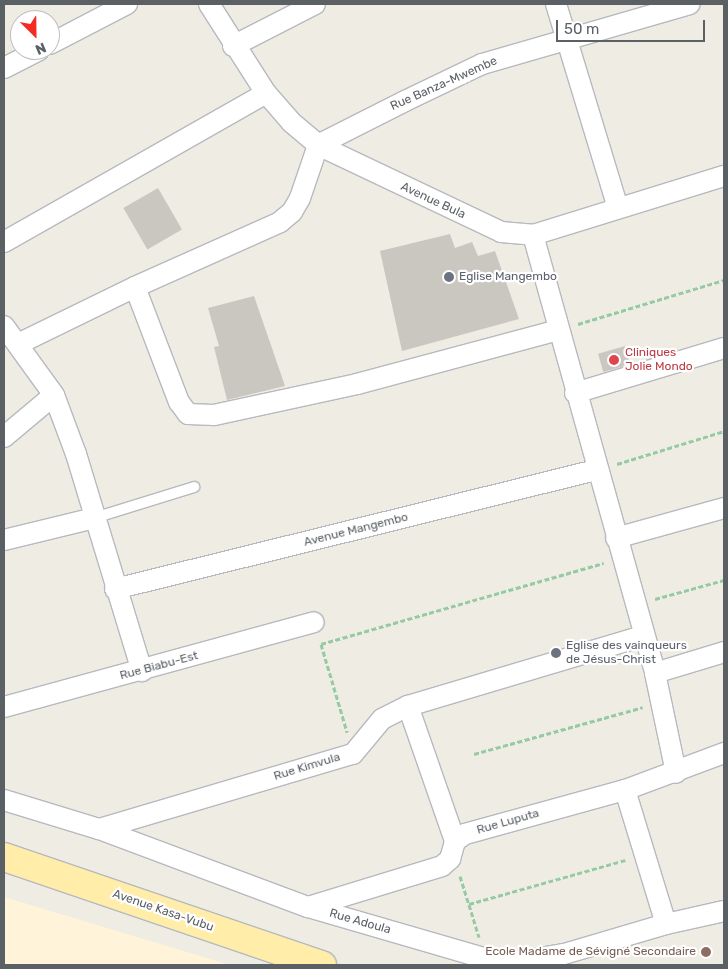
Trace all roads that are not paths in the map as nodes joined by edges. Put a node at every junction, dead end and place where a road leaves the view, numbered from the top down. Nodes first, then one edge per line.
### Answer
1 (127, 4) edge
2 (209, 4) edge
3 (315, 4) edge
4 (556, 4) edge
5 (690, 4) edge
6 (566, 37) junction
7 (60, 39) edge
8 (233, 46) junction
9 (20, 60) edge
10 (4, 68) edge
11 (266, 92) junction
12 (318, 145) junction
13 (724, 176) edge
14 (618, 208) junction
15 (533, 235) junction
16 (4, 242) edge
17 (135, 286) junction
18 (4, 326) edge
19 (558, 330) junction
20 (18, 344) junction
21 (724, 348) edge
22 (575, 393) junction
23 (54, 395) junction
24 (4, 437) edge
25 (596, 470) junction
26 (194, 487) dead end
27 (724, 508) edge
28 (94, 518) junction
29 (616, 538) junction
30 (4, 540) edge
31 (116, 590) junction
32 (314, 622) road end
33 (643, 636) junction
34 (723, 654) edge
35 (142, 671) junction
36 (655, 673) junction
37 (408, 706) junction
38 (4, 707) edge
39 (724, 754) edge
40 (676, 773) junction
41 (625, 790) junction
42 (4, 800) edge
43 (99, 829) junction
44 (453, 845) junction
45 (4, 857) edge
46 (308, 907) junction
47 (724, 912) edge
48 (666, 924) junction
49 (313, 964) edge

1 - 7 street
2 - 8 street, Avenue Bula
3 - 8 street
4 - 6 street
5 - 6 street, Rue Banza-Mwembe
6 - 12 street, Rue Banza-Mwembe
6 - 14 street
8 - 11 street, Avenue Bula
9 - 10 street
11 - 12 street, Avenue Bula
11 - 16 street
12 - 15 street, Avenue Bula
12 - 17 street
13 - 14 street, Avenue Bula
14 - 15 street, Avenue Bula
15 - 19 street
17 - 19 street
17 - 20 street
18 - 20 street
19 - 22 street
20 - 23 street
21 - 22 street
22 - 25 street
23 - 24 street
23 - 28 street
25 - 29 street
25 - 31 street, Avenue Mangembo
26 - 28 lane
27 - 29 street
28 - 30 street
28 - 31 street
29 - 33 street
31 - 35 street
32 - 35 street, Rue Biabu-Est
33 - 36 street
33 - 37 street, Rue Kimvula
34 - 36 street
35 - 38 street, Rue Biabu-Est
36 - 40 street
37 - 43 street, Rue Kimvula
37 - 44 street
39 - 40 street, Rue Luputa
40 - 41 street, Rue Luputa
41 - 44 street, Rue Luputa
41 - 48 street
42 - 43 street, Rue Adoula
43 - 46 street, Rue Adoula
44 - 46 street, Rue Luputa
45 - 49 main road, Avenue Kasa-Vubu
46 - 48 street, Rue Adoula
47 - 48 street, Rue Adoula

